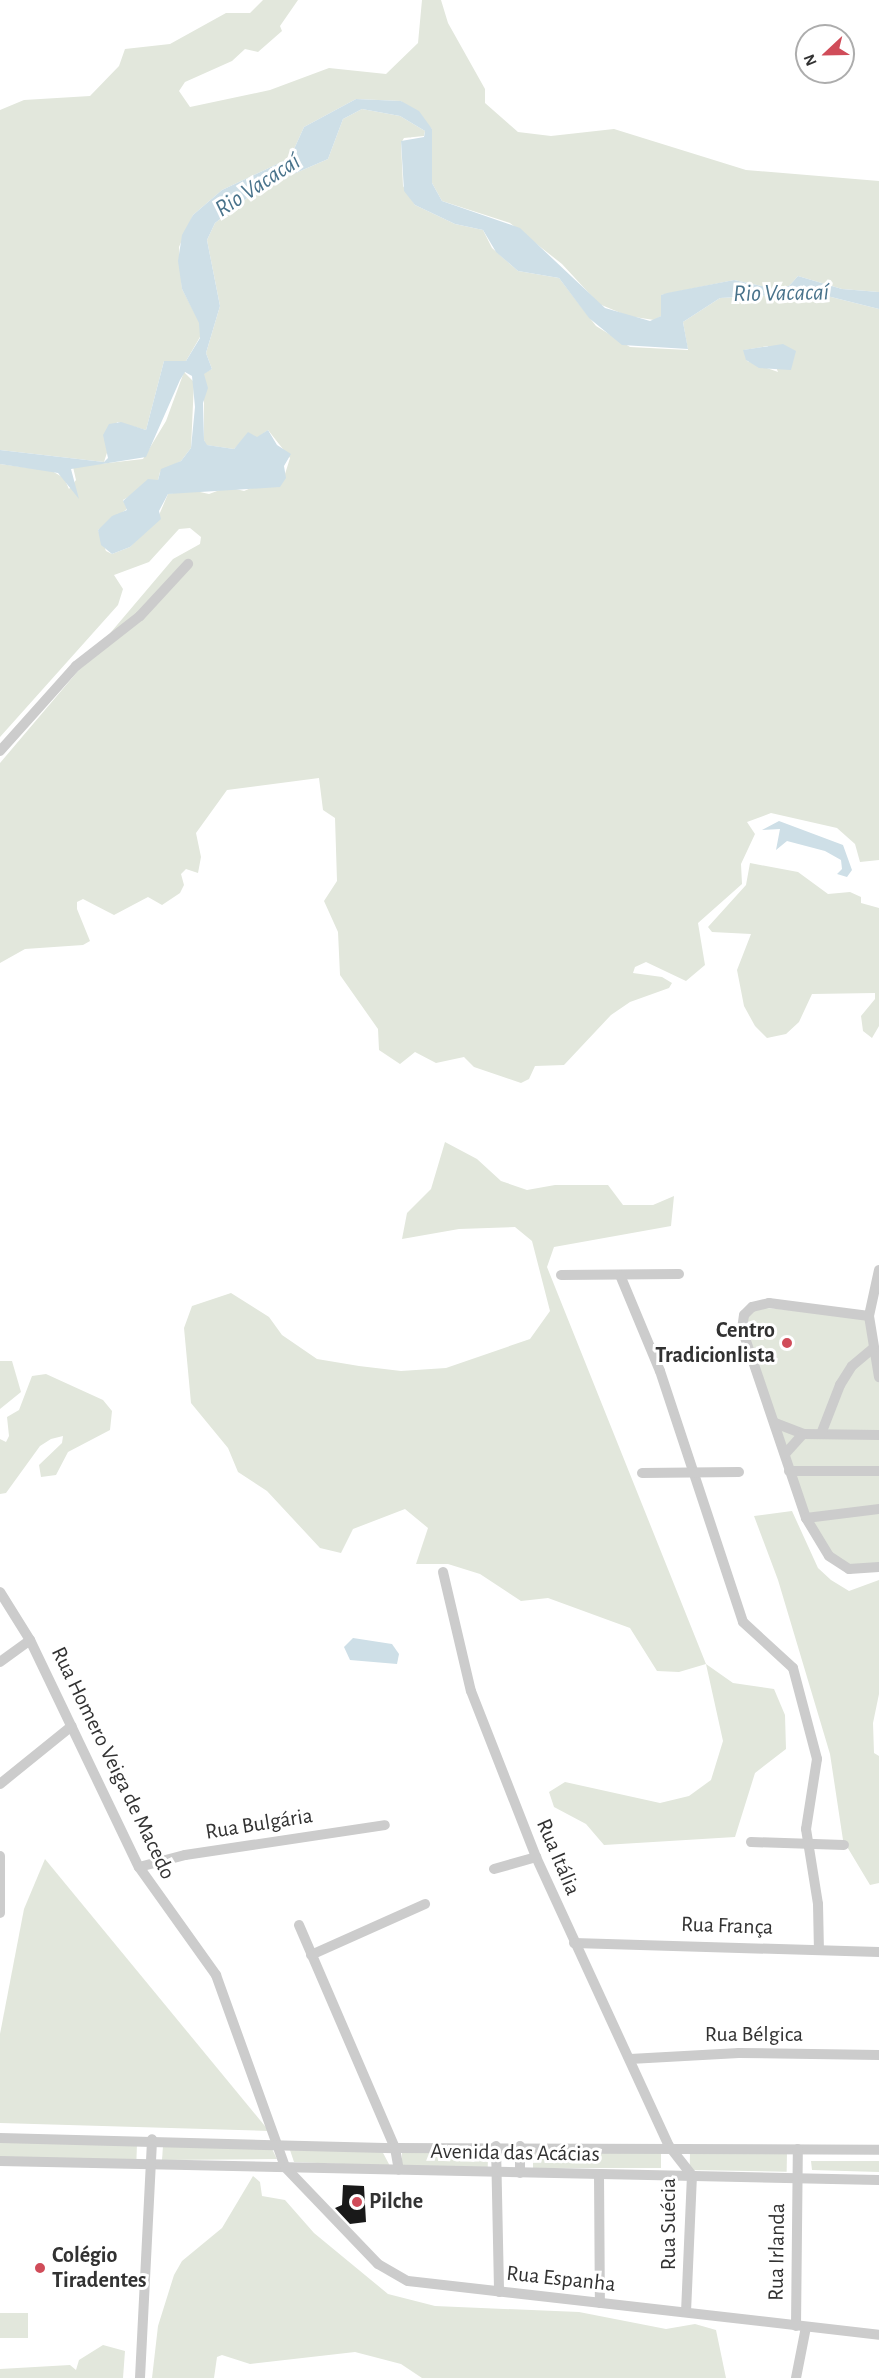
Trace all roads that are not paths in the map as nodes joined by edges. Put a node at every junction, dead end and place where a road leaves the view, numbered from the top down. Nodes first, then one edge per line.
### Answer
1 (188, 564) dead end
2 (0, 751) edge
3 (879, 1270) edge
4 (679, 1274) dead end
5 (561, 1275) dead end
6 (620, 1275) junction
7 (868, 1317) junction
8 (872, 1349) junction
9 (879, 1377) edge
10 (775, 1423) junction
11 (803, 1434) junction
12 (821, 1434) junction
13 (879, 1435) edge
14 (785, 1455) junction
15 (692, 1470) junction
16 (789, 1470) junction
17 (879, 1471) edge
18 (739, 1472) dead end
19 (642, 1473) dead end
20 (879, 1509) edge
21 (806, 1518) junction
22 (879, 1567) edge
23 (443, 1572) dead end
24 (0, 1592) edge
25 (30, 1640) junction
26 (0, 1662) edge
27 (72, 1726) junction
28 (0, 1784) edge
29 (385, 1825) dead end
30 (751, 1842) dead end
31 (807, 1844) junction
32 (844, 1845) dead end
33 (0, 1856) edge
34 (536, 1857) junction
35 (139, 1867) junction
36 (494, 1869) dead end
37 (426, 1904) dead end
38 (0, 1913) edge
39 (299, 1925) dead end
40 (574, 1943) junction
41 (819, 1950) junction
42 (879, 1952) edge
43 (311, 1955) junction
44 (879, 2055) edge
45 (630, 2059) junction
46 (0, 2138) edge
47 (152, 2139) junction
48 (496, 2146) junction
49 (520, 2146) junction
50 (669, 2146) junction
51 (281, 2148) junction
52 (395, 2148) junction
53 (798, 2149) junction
54 (879, 2150) edge
55 (0, 2161) edge
56 (150, 2163) junction
57 (285, 2167) junction
58 (399, 2170) junction
59 (520, 2173) junction
60 (499, 2174) junction
61 (598, 2174) junction
62 (692, 2175) junction
63 (797, 2179) junction
64 (879, 2180) edge
65 (499, 2292) junction
66 (600, 2303) junction
67 (686, 2310) junction
68 (801, 2327) junction
69 (879, 2335) edge
70 (140, 2378) edge
71 (796, 2378) edge

1 - 2 street
3 - 7 street
4 - 6 street
5 - 6 street
6 - 15 street
7 - 8 street
7 - 10 street
8 - 9 street
8 - 12 street
10 - 11 street
10 - 14 street
11 - 12 street
11 - 14 street
12 - 13 street
14 - 16 street
15 - 18 street
15 - 19 street
15 - 31 street
16 - 17 street
16 - 21 street
20 - 21 street
21 - 22 street
23 - 34 street, Rua Itália
24 - 25 street, Rua Homero Veiga de Macedo
25 - 26 street
25 - 27 street, Rua Homero Veiga de Macedo
27 - 28 street
27 - 35 street, Rua Homero Veiga de Macedo
29 - 35 street, Rua Bulgária
30 - 31 street
31 - 32 street
31 - 41 street
33 - 38 street
34 - 36 street
34 - 40 street, Rua Itália
35 - 51 street, Rua Homero Veiga de Macedo
37 - 43 street
39 - 43 street
40 - 41 street, Rua França
40 - 45 street, Rua Itália
41 - 42 street, Rua França
43 - 52 street
44 - 45 street, Rua Bélgica
45 - 50 street, Rua Itália
46 - 47 street, Avenida das Acácias
47 - 51 street, Avenida das Acácias
47 - 56 street
48 - 49 street, Avenida das Acácias
48 - 52 street, Avenida das Acácias
48 - 60 street
49 - 50 street, Avenida das Acácias
49 - 59 street
50 - 53 street, Avenida das Acácias
50 - 62 street, Rua Suécia
51 - 52 street, Avenida das Acácias
51 - 57 street, Rua Homero Veiga de Macedo
52 - 58 street
53 - 54 street, Avenida das Acácias
53 - 63 street, Rua Irlanda
55 - 56 street, Avenida das Acácias
56 - 57 street, Avenida das Acácias
56 - 70 street
57 - 58 street, Avenida das Acácias
57 - 65 street, Rua Espanha
58 - 60 street, Avenida das Acácias
59 - 60 street, Avenida das Acácias
59 - 61 street, Avenida das Acácias
60 - 65 street
61 - 62 street, Avenida das Acácias
61 - 66 street
62 - 63 street, Avenida das Acácias
62 - 67 street, Rua Suécia
63 - 64 street, Avenida das Acácias
63 - 68 street, Rua Irlanda
65 - 66 street, Rua Espanha
66 - 67 street, Rua Espanha
67 - 68 street, Rua Espanha
68 - 69 street, Rua Espanha
68 - 71 street, Rua Irlanda

